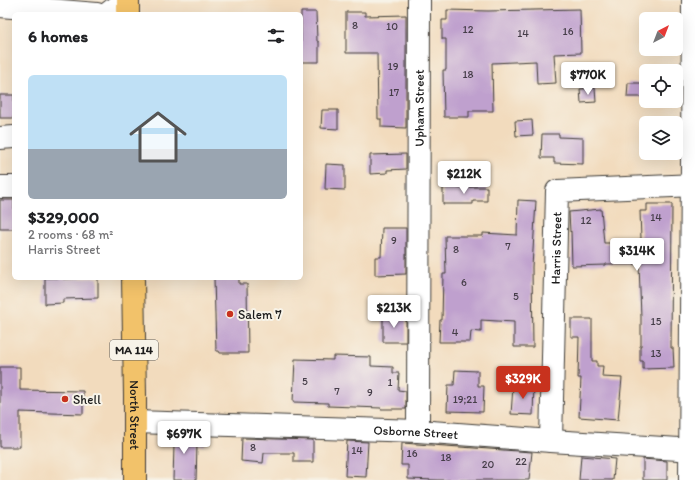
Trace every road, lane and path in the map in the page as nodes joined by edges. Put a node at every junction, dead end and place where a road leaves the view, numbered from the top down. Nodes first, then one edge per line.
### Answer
1 (125, 0) edge
2 (128, 0) edge
3 (419, 0) edge
4 (693, 0) edge
5 (0, 6) edge
6 (73, 12) edge
7 (110, 12) edge
8 (128, 12) edge
9 (0, 138) edge
10 (12, 138) edge
11 (693, 185) edge
12 (0, 187) edge
13 (12, 187) edge
14 (133, 280) edge
15 (135, 422) junction
16 (418, 431) junction
17 (551, 441) junction
18 (692, 450) edge
19 (135, 480) edge
20 (690, 480) edge

1 - 7 street
2 - 8 highway
3 - 16 street, Upham Street
4 - 11 street
5 - 6 street
9 - 10 street
11 - 17 street, Harris Street
11 - 18 street
12 - 13 street
14 - 15 highway, North Street / MA 114
15 - 16 street, Osborne Street
15 - 19 highway, North Street / MA 114
16 - 17 street, Osborne Street
17 - 18 street, Osborne Street
18 - 20 street

